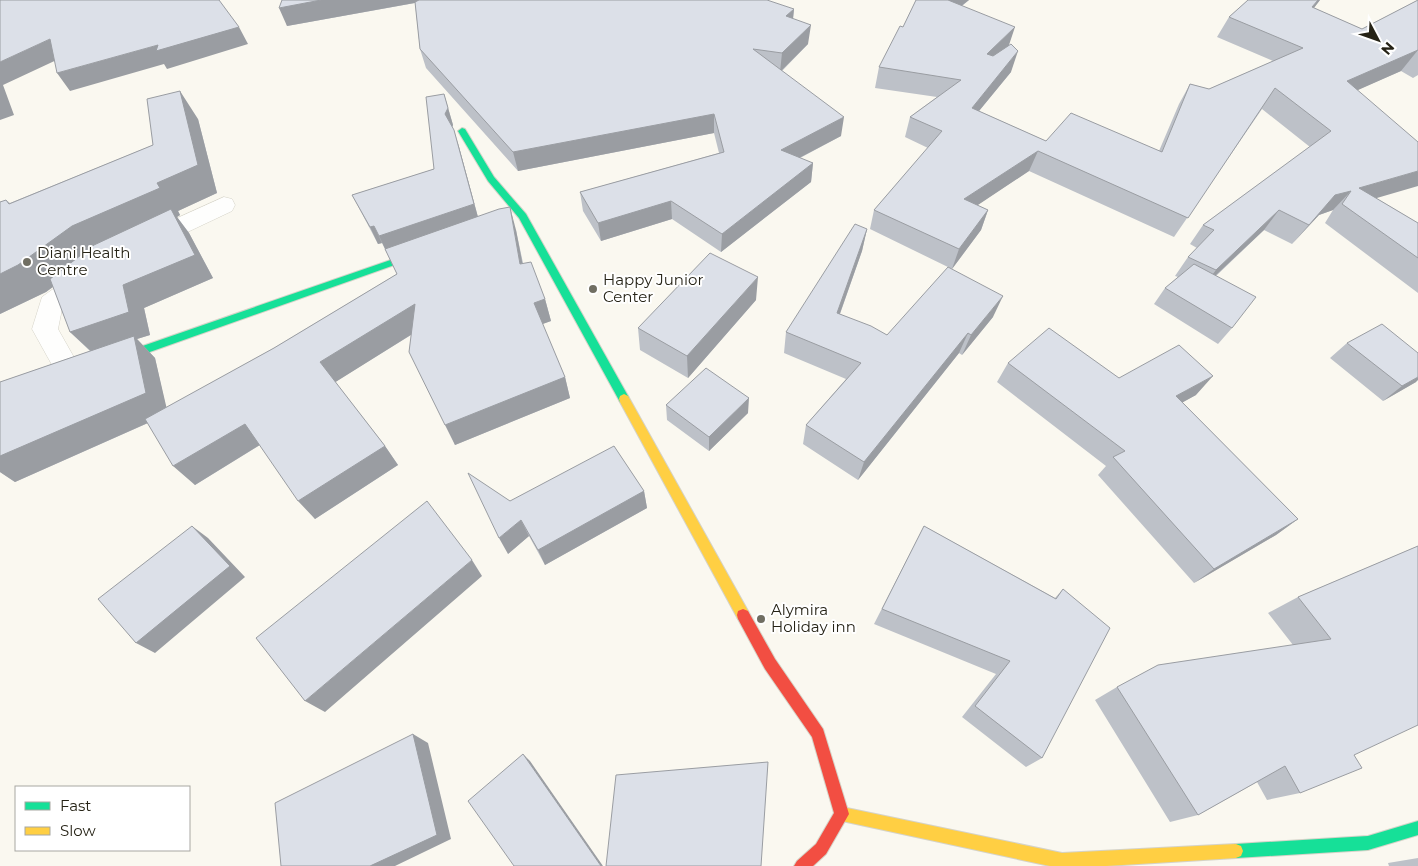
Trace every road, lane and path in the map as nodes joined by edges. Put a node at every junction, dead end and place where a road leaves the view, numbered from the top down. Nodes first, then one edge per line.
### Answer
1 (462, 131) dead end
2 (224, 205) dead end
3 (439, 246) edge
4 (131, 249) edge
5 (106, 262) edge
6 (100, 365) edge
7 (71, 375) edge
8 (842, 814) junction
9 (1418, 828) edge
10 (802, 866) edge

1 - 8 street
2 - 4 street
3 - 6 street
5 - 7 street
8 - 9 street
8 - 10 street

